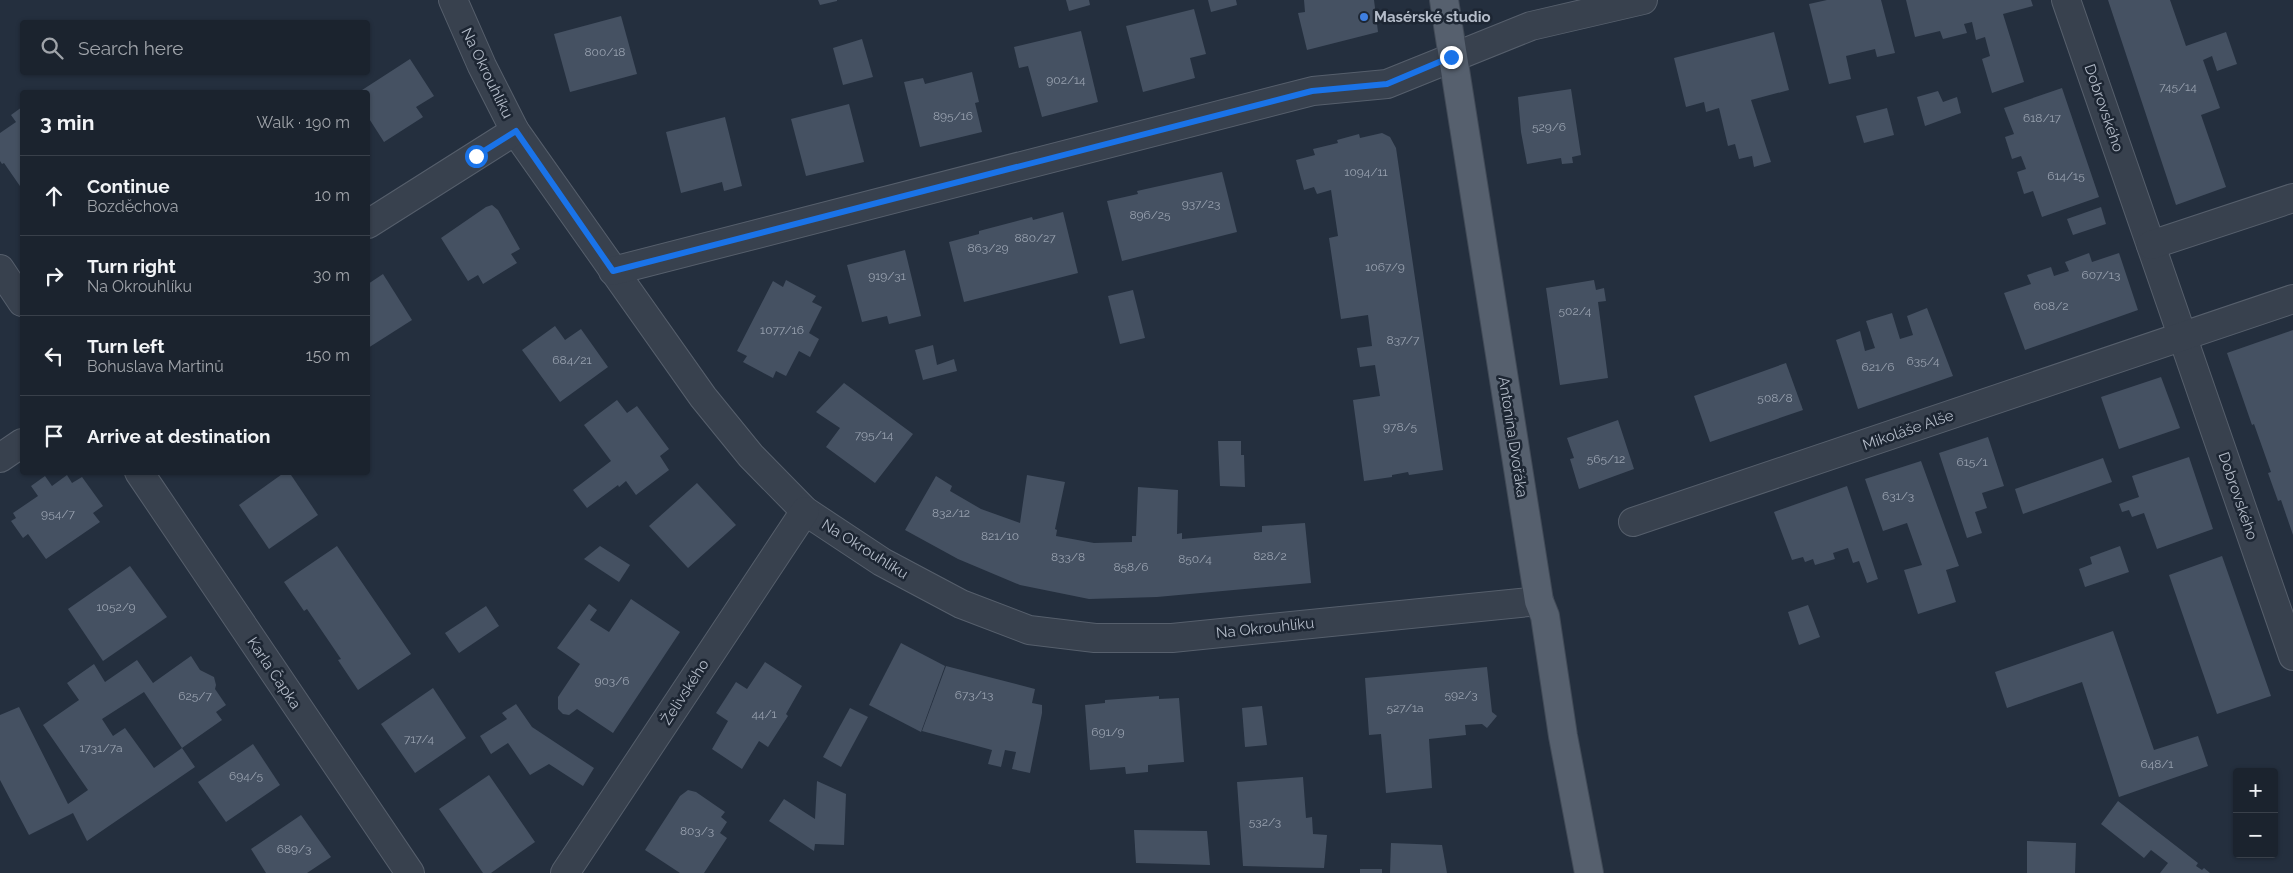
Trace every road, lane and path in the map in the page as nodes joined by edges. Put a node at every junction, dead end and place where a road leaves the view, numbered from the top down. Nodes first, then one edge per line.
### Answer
1 (453, 0) edge
2 (1444, 0) edge
3 (1643, 0) edge
4 (2066, 0) edge
5 (1451, 57) junction
6 (516, 131) junction
7 (2293, 198) edge
8 (370, 223) edge
9 (2151, 245) junction
10 (0, 269) edge
11 (613, 271) junction
12 (20, 299) edge
13 (2293, 299) edge
14 (2183, 337) junction
15 (20, 444) edge
16 (0, 458) edge
17 (141, 475) edge
18 (805, 511) junction
19 (1633, 522) dead end
20 (1539, 601) junction
21 (2293, 656) edge
22 (410, 873) edge
23 (565, 873) edge
24 (1589, 873) edge

1 - 6 street, Na Okrouhlíku
2 - 5 main road, Antonína Dvořáka
3 - 5 street
4 - 9 street, Dobrovského
5 - 11 street
5 - 20 main road, Antonína Dvořáka
6 - 8 street
6 - 11 street, Na Okrouhlíku
7 - 9 street
9 - 14 street, Dobrovského
10 - 12 street
11 - 18 street, Na Okrouhlíku
13 - 14 street
14 - 19 street, Mikoláše Alše
14 - 21 street, Dobrovského
15 - 16 street
17 - 22 street, Karla Čapka
18 - 20 street, Na Okrouhlíku
18 - 23 street, Želivského
20 - 24 main road, Antonína Dvořáka

